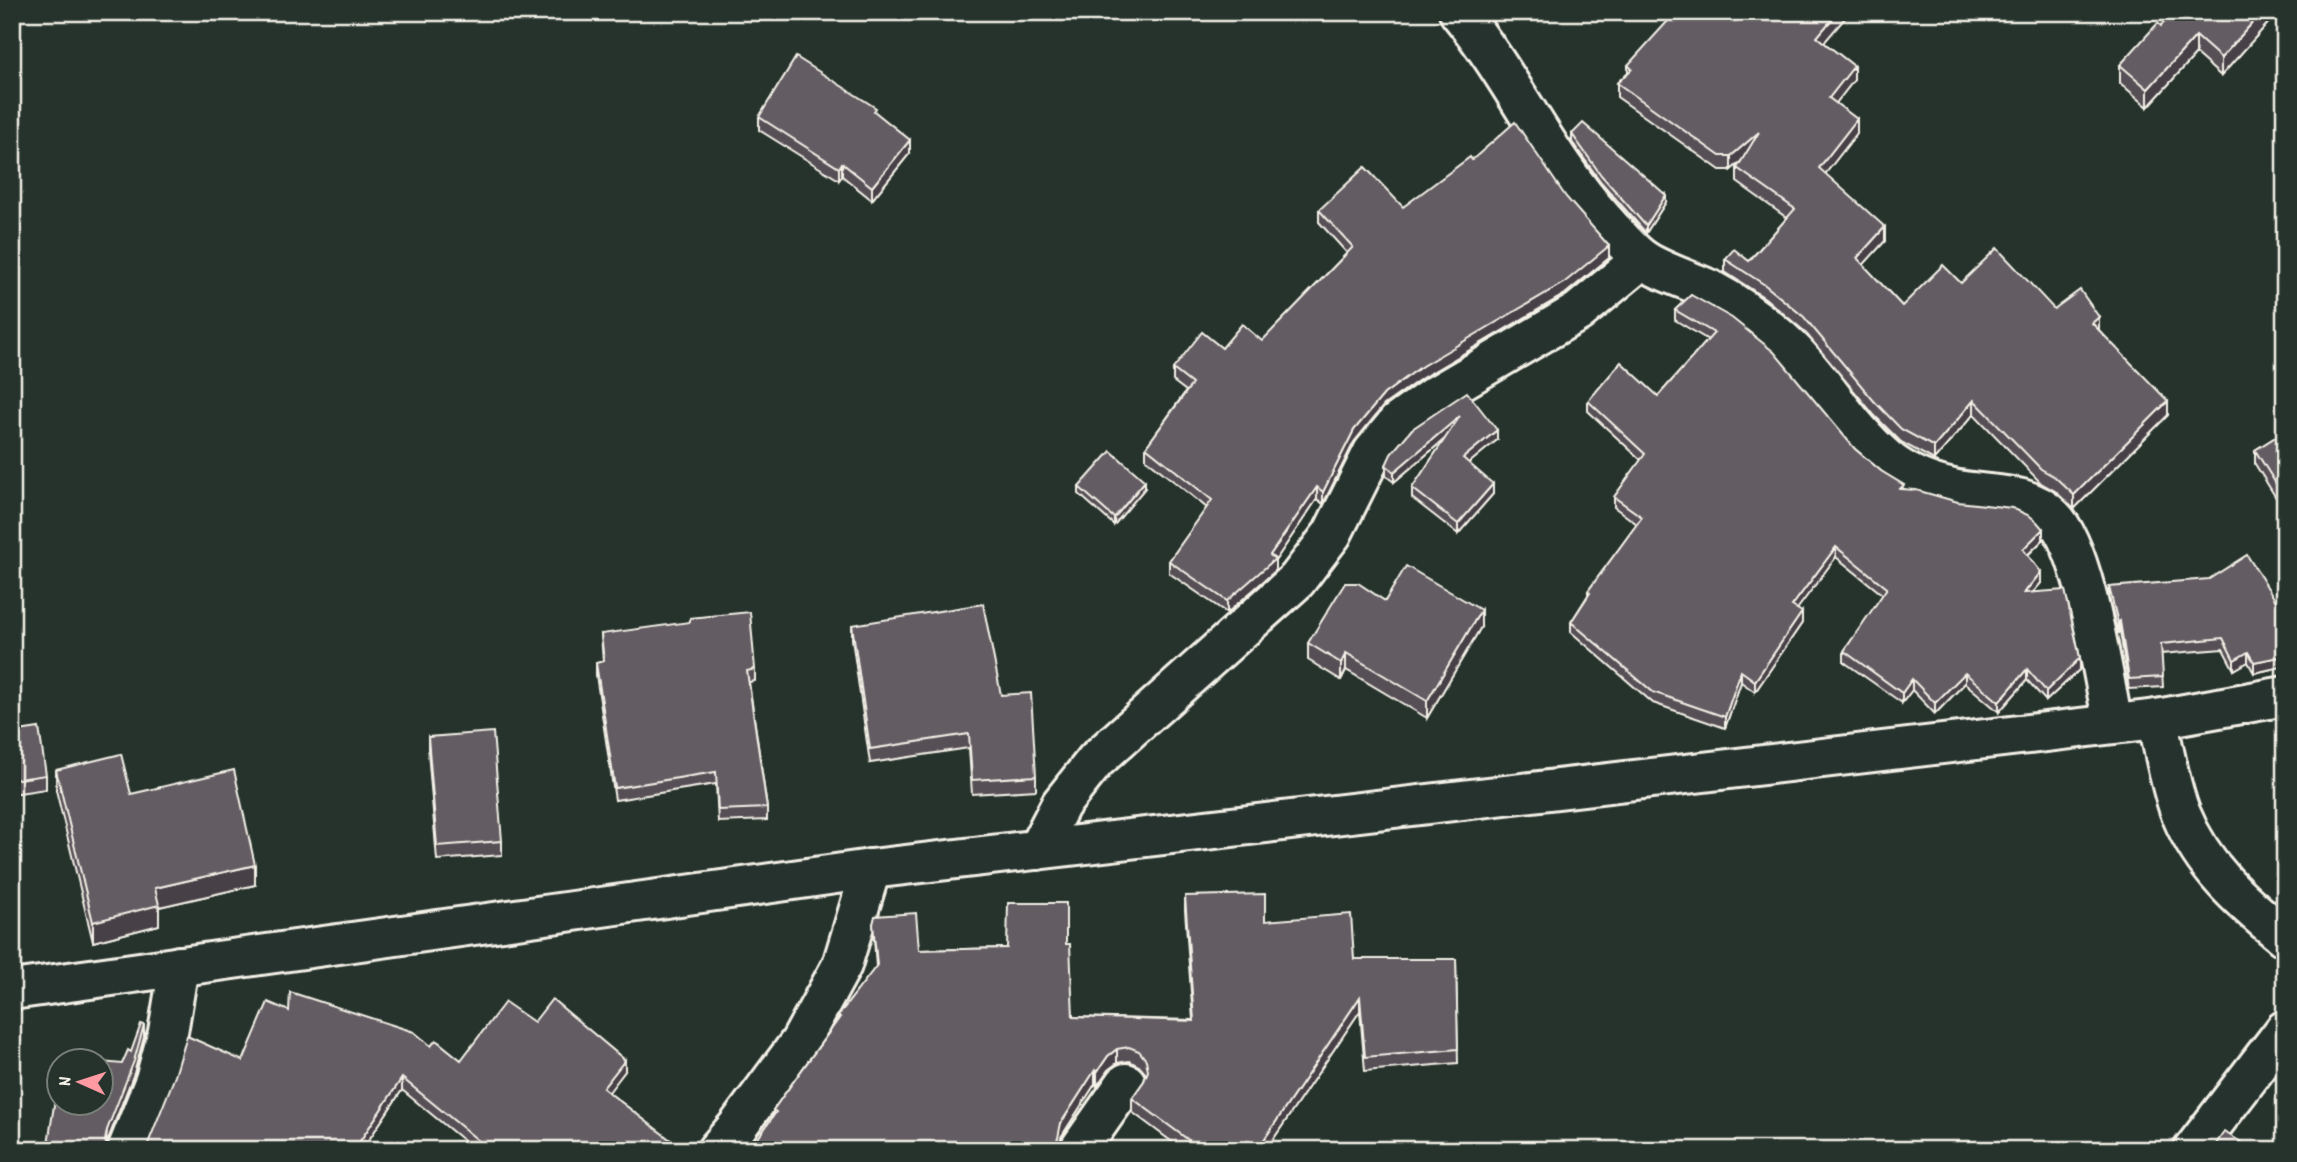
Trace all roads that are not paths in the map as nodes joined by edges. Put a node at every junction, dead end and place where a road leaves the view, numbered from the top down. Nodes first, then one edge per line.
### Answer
1 (1459, 12) edge
2 (1642, 258) junction
3 (2285, 696) edge
4 (2157, 719) junction
5 (2113, 724) junction
6 (1037, 850) junction
7 (871, 869) junction
8 (2285, 937) edge
9 (179, 967) junction
10 (12, 990) edge
11 (2285, 1030) edge
12 (1126, 1083) dead end
13 (127, 1150) edge
14 (717, 1150) edge
15 (1079, 1150) edge
16 (2193, 1150) edge

1 - 2 street
2 - 5 street
2 - 6 street
3 - 4 street
4 - 5 street
4 - 8 street
5 - 6 street
6 - 7 street
7 - 9 street
7 - 14 street
9 - 10 street
9 - 13 street
11 - 16 street
12 - 15 street

